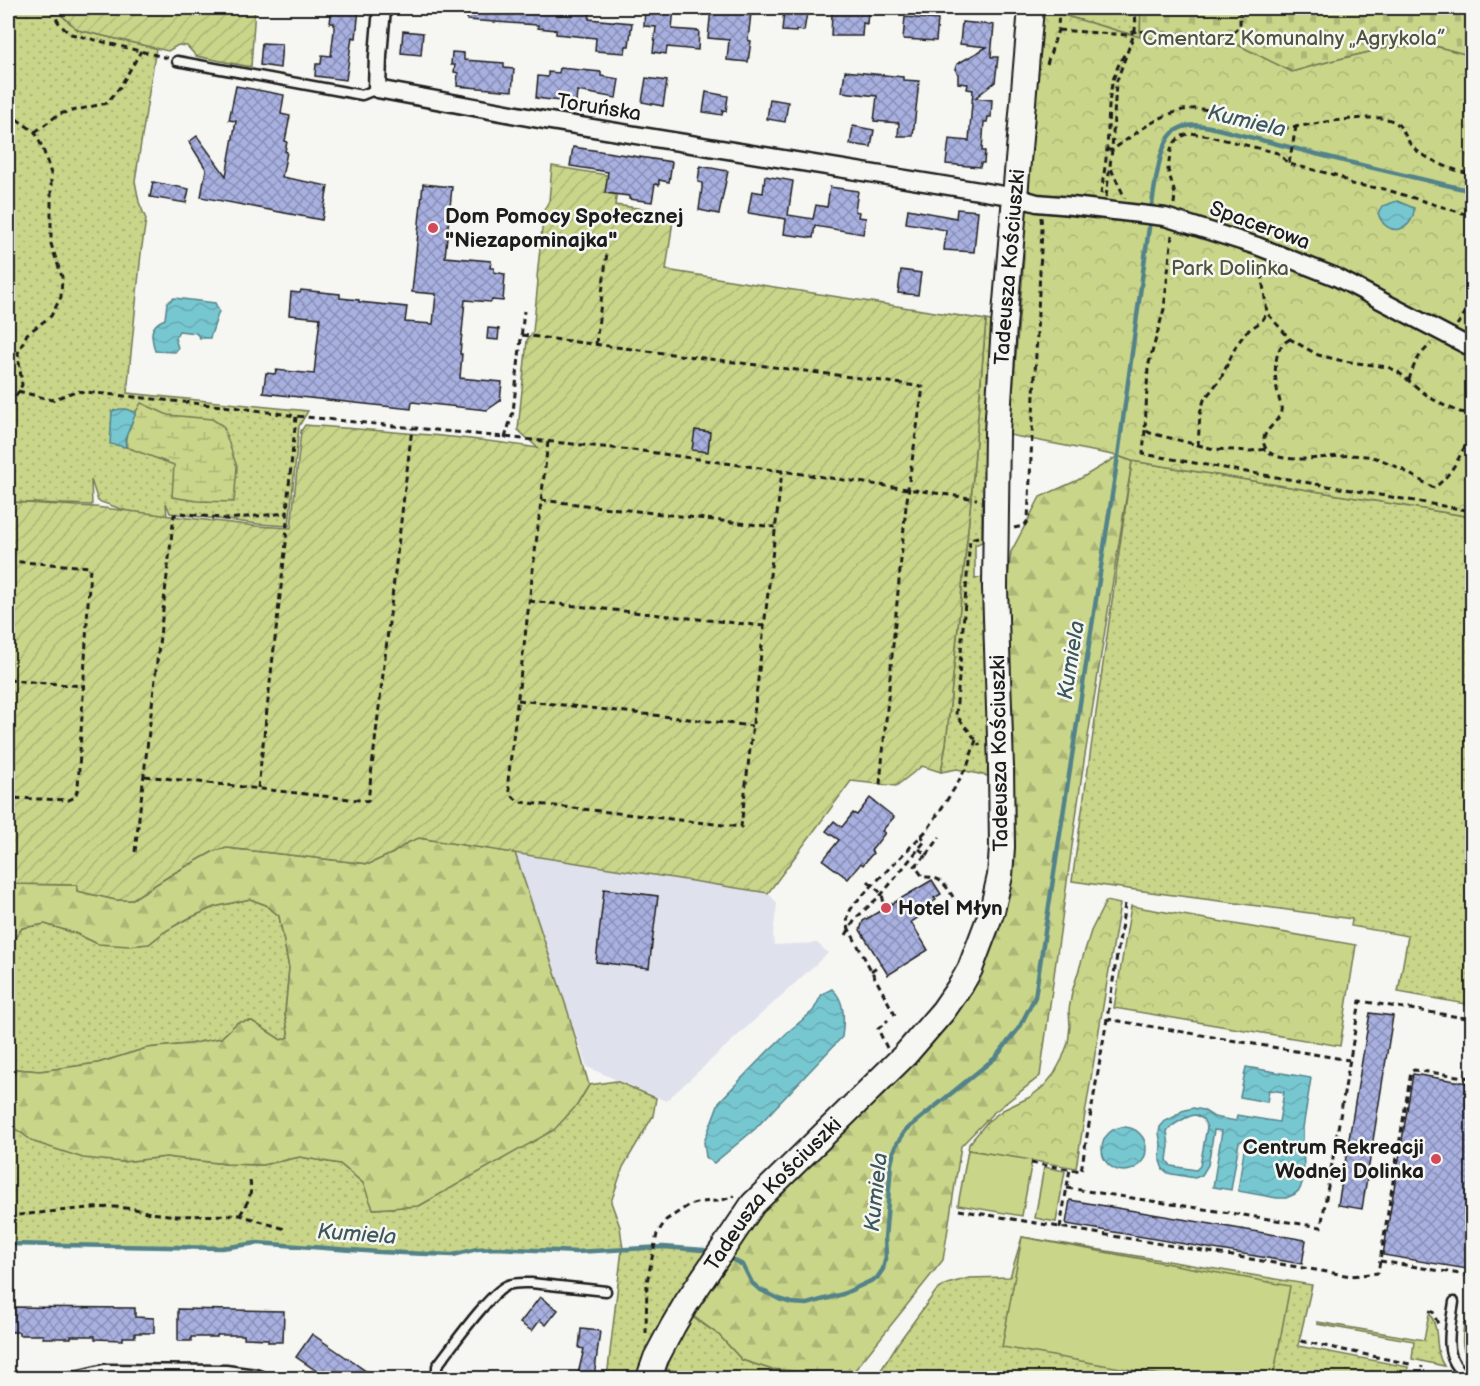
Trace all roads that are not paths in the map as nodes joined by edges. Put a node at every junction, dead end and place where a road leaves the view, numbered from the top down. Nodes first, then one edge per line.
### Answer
1 (382, 8) edge
2 (1031, 8) edge
3 (177, 61) road end
4 (376, 89) junction
5 (1026, 200) junction
6 (1473, 348) edge
7 (606, 1291) dead end
8 (1454, 1302) dead end
9 (70, 1378) edge
10 (267, 1378) edge
11 (439, 1378) edge
12 (657, 1378) edge
13 (1473, 1378) edge

1 - 4 street
2 - 5 street, Tadeusza Kościuszki
3 - 4 lane, Toruńska
4 - 5 street, Toruńska
5 - 6 street, Spacerowa
5 - 12 street, Tadeusza Kościuszki
7 - 11 lane
8 - 13 lane
9 - 10 lane

